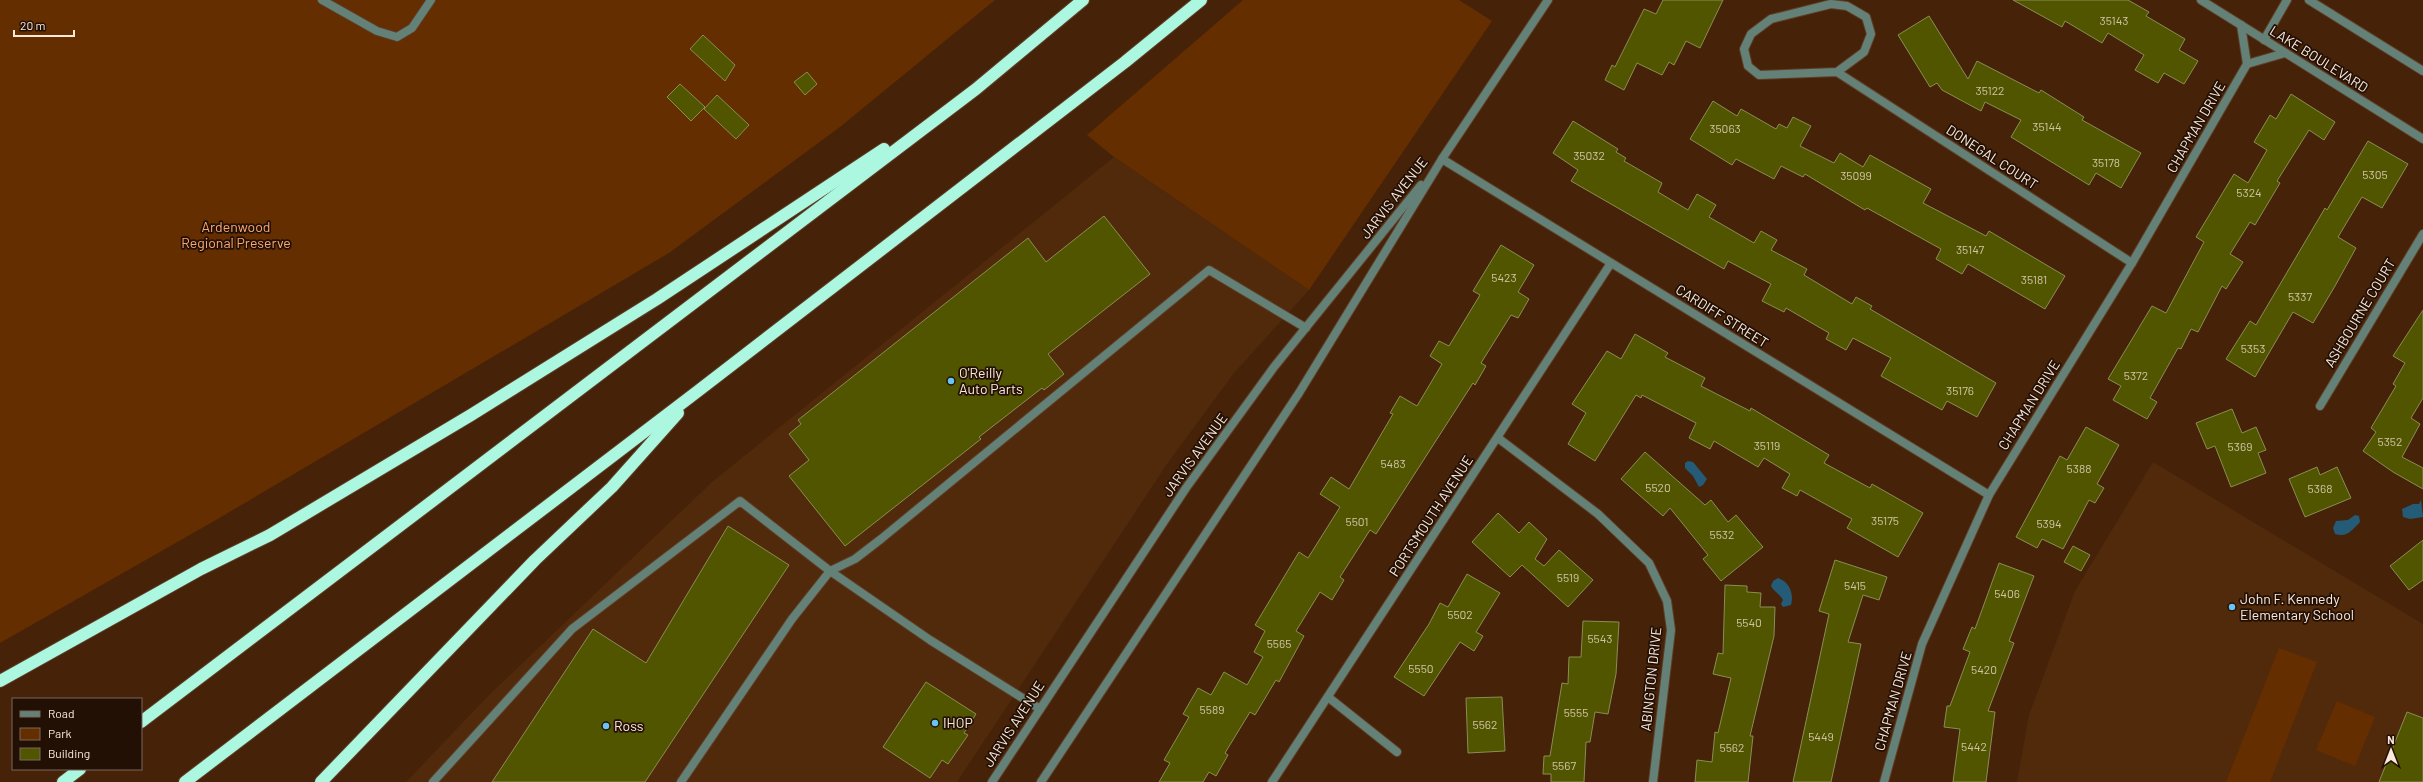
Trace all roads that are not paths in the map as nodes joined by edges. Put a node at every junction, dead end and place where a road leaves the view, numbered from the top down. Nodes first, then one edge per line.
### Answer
1 (322, 0) edge
2 (432, 0) edge
3 (1083, 0) edge
4 (1201, 0) edge
5 (1548, 0) edge
6 (2201, 0) edge
7 (2287, 0) edge
8 (2309, 0) edge
9 (2241, 25) junction
10 (2264, 40) junction
11 (2285, 53) junction
12 (2247, 64) junction
13 (2423, 71) edge
14 (1837, 72) junction
15 (976, 89) junction
16 (2423, 140) edge
17 (1442, 159) junction
18 (2423, 234) edge
19 (1611, 263) junction
20 (2132, 263) junction
21 (1306, 328) junction
22 (698, 391) junction
23 (2320, 406) dead end
24 (1498, 438) junction
25 (1988, 495) junction
26 (830, 571) junction
27 (0, 681) edge
28 (1328, 697) junction
29 (1040, 709) junction
30 (142, 721) edge
31 (1397, 752) dead end
32 (79, 770) edge
33 (64, 782) edge
34 (185, 782) edge
35 (321, 782) edge
36 (433, 782) edge
37 (682, 782) edge
38 (992, 782) edge
39 (1041, 782) edge
40 (1272, 782) edge
41 (1653, 782) edge
42 (1884, 782) edge

1 - 2 street
3 - 15 highway
4 - 22 highway
5 - 17 street, JARVIS AVENUE
6 - 9 street, LAKE BOULEVARD
7 - 10 street
8 - 13 street
9 - 10 street, LAKE BOULEVARD
9 - 12 street
10 - 11 street, LAKE BOULEVARD
11 - 12 street
11 - 16 street, LAKE BOULEVARD
12 - 20 street, CHAPMAN DRIVE
14 - 14 street
14 - 20 street, DONEGAL COURT
15 - 27 highway
15 - 30 highway
17 - 19 street, CARDIFF STREET
17 - 21 street, JARVIS AVENUE
17 - 39 street, JARVIS AVENUE
18 - 23 street, ASHBOURNE COURT
19 - 24 street, PORTSMOUTH AVENUE
19 - 25 street, CARDIFF STREET
20 - 25 street, CHAPMAN DRIVE
21 - 26 street
21 - 29 street, JARVIS AVENUE
22 - 34 highway
22 - 35 highway
24 - 28 street, PORTSMOUTH AVENUE
24 - 41 street, ABINGTON DRIVE
25 - 42 street, CHAPMAN DRIVE
26 - 29 street
26 - 36 street
26 - 37 street
28 - 31 street
28 - 40 street, PORTSMOUTH AVENUE
29 - 38 street, JARVIS AVENUE
32 - 33 highway

